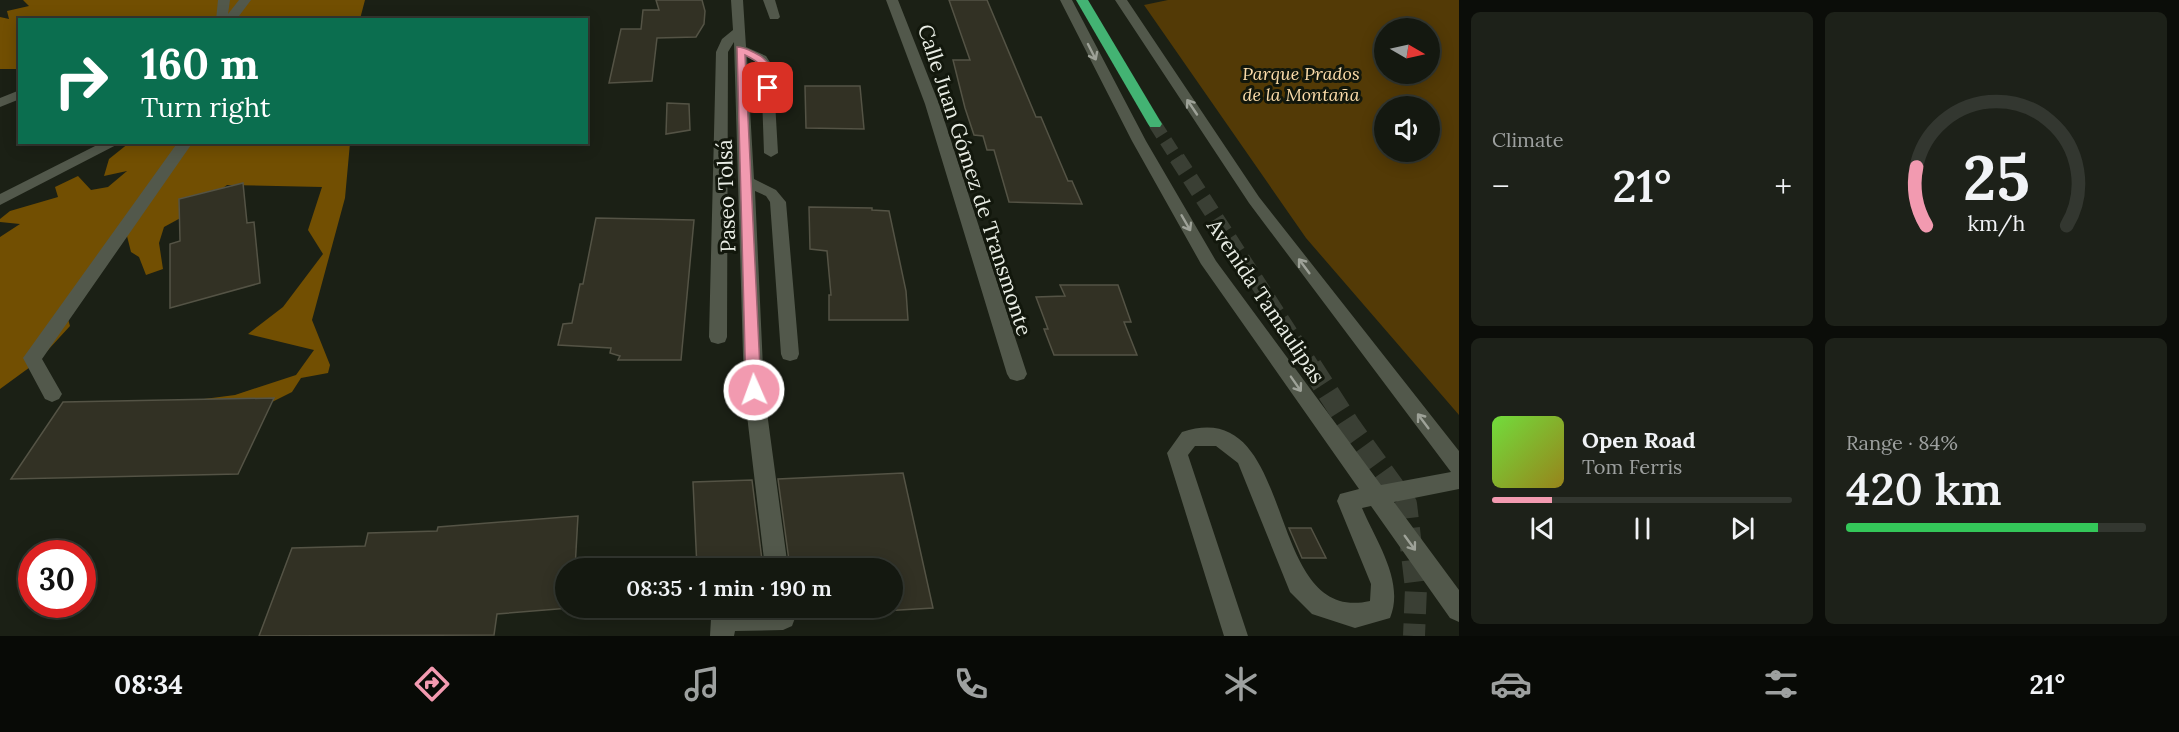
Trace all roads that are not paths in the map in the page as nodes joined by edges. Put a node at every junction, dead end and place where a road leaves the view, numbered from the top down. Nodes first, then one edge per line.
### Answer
1 (224, 0) edge
2 (246, 0) edge
3 (726, 0) edge
4 (737, 0) edge
5 (769, 0) edge
6 (892, 0) edge
7 (1066, 0) edge
8 (1082, 0) edge
9 (1121, 0) edge
10 (774, 17) dead end
11 (222, 18) edge
12 (232, 18) edge
13 (248, 18) edge
14 (734, 26) junction
15 (740, 49) junction
16 (18, 94) edge
17 (0, 103) edge
18 (1155, 124) tunnel mouth
19 (111, 144) edge
20 (185, 144) edge
21 (771, 153) dead end
22 (747, 181) junction
23 (0, 200) edge
24 (718, 337) dead end
25 (790, 354) dead end
26 (1017, 374) dead end
27 (52, 394) dead end
28 (1459, 467) edge
29 (1459, 480) edge
30 (1375, 496) junction
31 (776, 558) edge
32 (1459, 610) edge
33 (783, 618) edge
34 (722, 636) edge
35 (1236, 636) edge

1 - 11 street
2 - 12 street
2 - 13 street
3 - 14 street
4 - 14 street, Paseo Tolsá
5 - 10 street
6 - 26 street, Calle Juan Gómez de Transmonte
7 -> 30 street, Avenida Tamaulipas
8 - 18 highway
28 -> 9 street
14 - 15 street, Paseo Tolsá
14 - 24 street
15 - 21 street
15 - 22 street, Paseo Tolsá
16 - 17 street
19 - 23 street
20 - 27 street
22 - 25 street
22 - 31 street, Paseo Tolsá
29 - 30 street
30 -> 32 street, Avenida Tamaulipas
30 - 35 street
33 - 34 street

